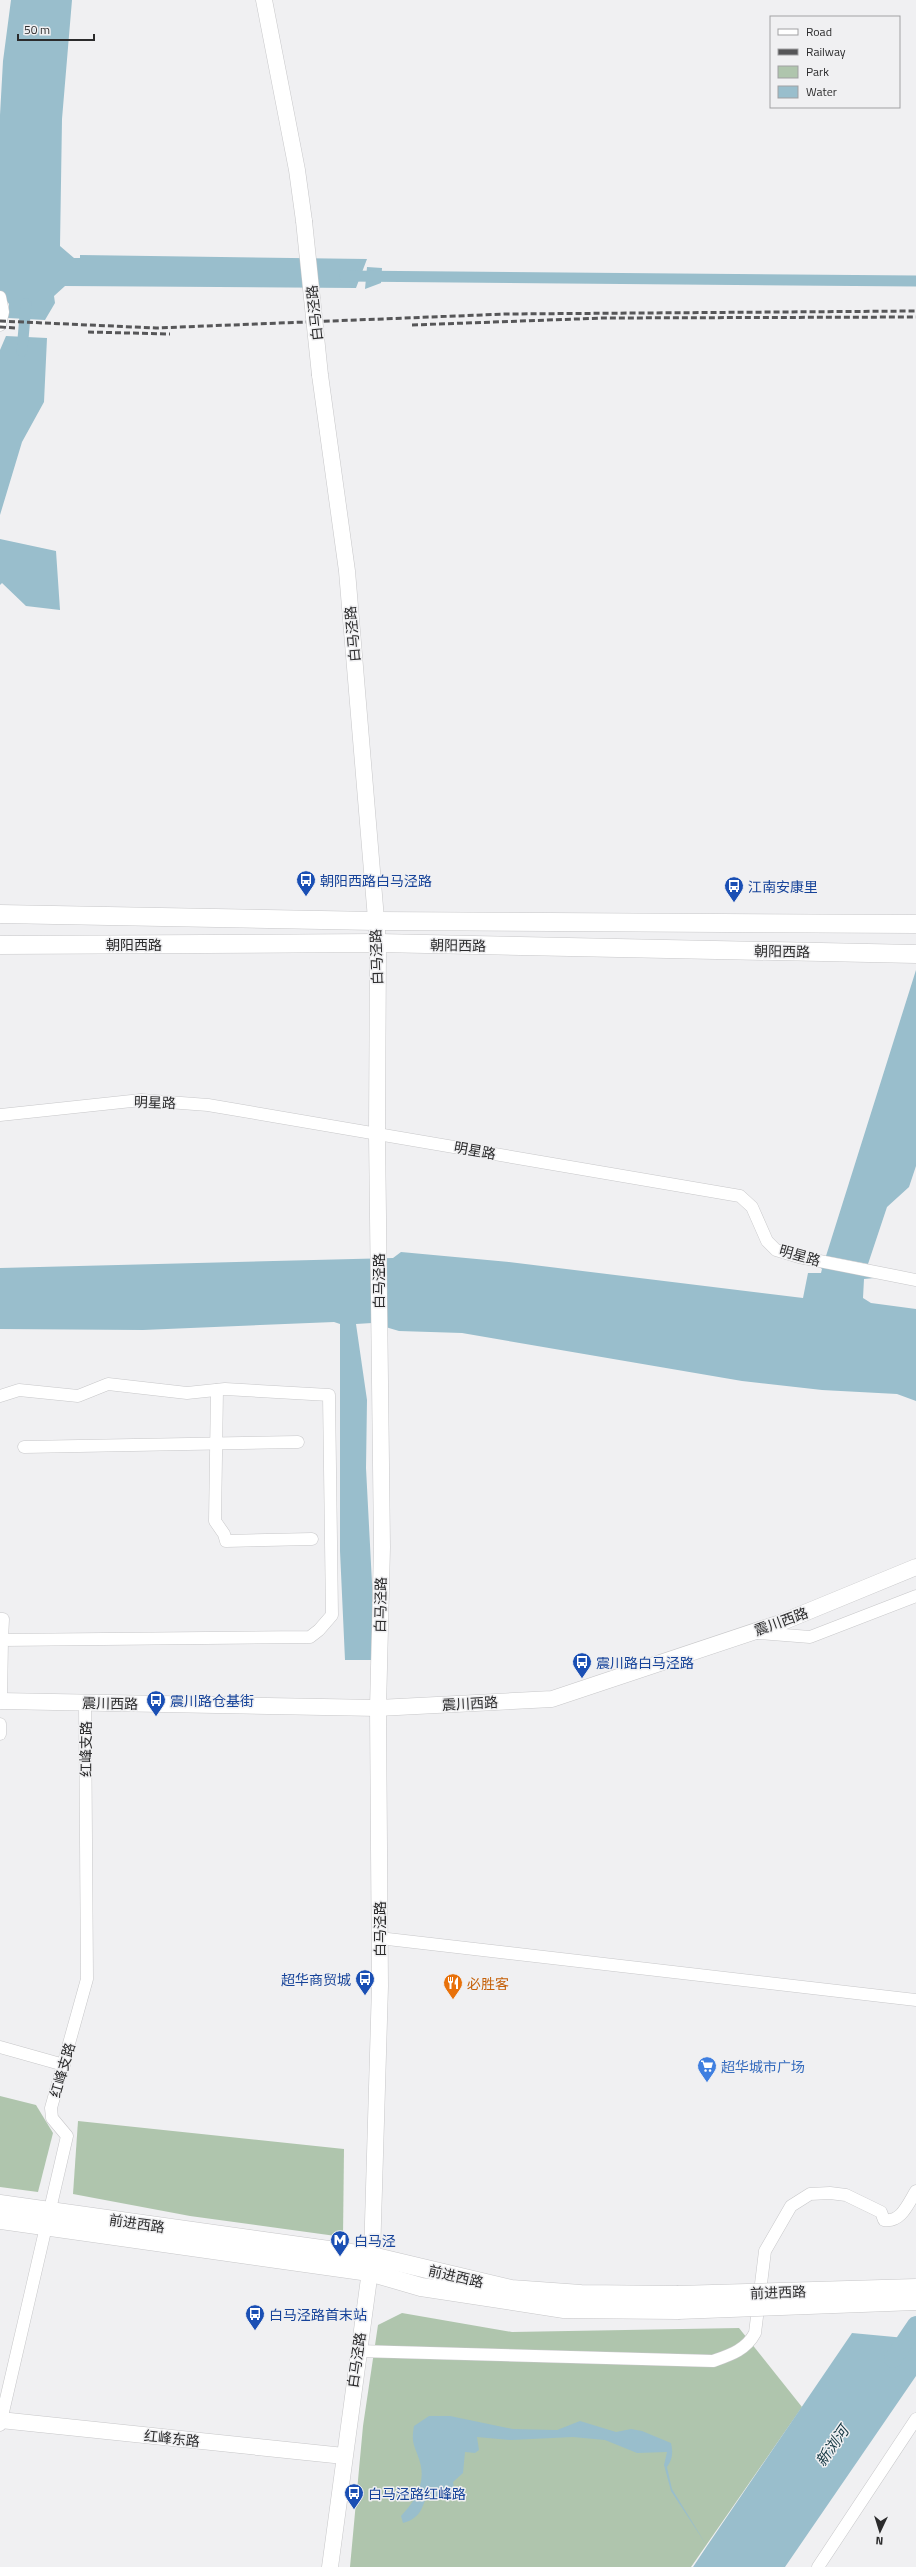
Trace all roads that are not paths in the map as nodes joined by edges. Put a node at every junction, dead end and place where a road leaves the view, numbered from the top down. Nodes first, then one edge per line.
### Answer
1 (264, 0) edge
2 (0, 296) edge
3 (0, 326) edge
4 (0, 914) edge
5 (375, 921) junction
6 (916, 924) edge
7 (378, 943) junction
8 (0, 945) edge
9 (914, 954) edge
10 (0, 1115) edge
11 (377, 1134) junction
12 (916, 1280) edge
13 (217, 1390) junction
14 (0, 1396) edge
15 (298, 1442) dead end
16 (216, 1443) junction
17 (24, 1447) dead end
18 (312, 1539) dead end
19 (916, 1567) edge
20 (916, 1596) edge
21 (0, 1619) edge
22 (752, 1632) junction
23 (2, 1640) junction
24 (0, 1701) edge
25 (85, 1703) junction
26 (378, 1708) junction
27 (0, 1724) edge
28 (0, 1734) edge
29 (379, 1938) junction
30 (916, 2000) edge
31 (0, 2047) edge
32 (64, 2065) junction
33 (916, 2191) edge
34 (0, 2204) edge
35 (47, 2219) junction
36 (0, 2220) edge
37 (370, 2264) junction
38 (916, 2288) edge
39 (678, 2302) junction
40 (916, 2302) edge
41 (358, 2351) junction
42 (916, 2419) edge
43 (1, 2422) edge
44 (344, 2456) junction
45 (330, 2567) edge
46 (818, 2567) edge

1 - 5 main road, 白马泾路, bridge
2 - 3 street
4 - 5 main road, 朝阳西路
5 - 6 main road, 朝阳西路
5 - 7 main road, 白马泾路
7 - 8 main road, 朝阳西路
7 - 9 main road, 朝阳西路
7 - 11 main road, 白马泾路
10 - 11 street, 明星路
11 - 12 street, 明星路
11 - 26 main road, 白马泾路
13 - 14 street
13 - 16 street
13 - 23 street
15 - 16 street
16 - 17 street
16 - 18 street
19 - 22 main road, 震川西路
20 - 22 street
21 - 23 street
22 - 26 main road, 震川西路
23 - 24 street
24 - 25 main road, 震川西路
25 - 26 main road, 震川西路
25 - 32 street, 红峰支路
26 - 29 main road, 白马泾路
27 - 28 street
29 - 30 street
29 - 37 main road, 白马泾路
31 - 32 street
32 - 35 street, 红峰支路
33 - 41 street
34 - 35 main road, 前进西路
35 - 36 main road, 前进西路
35 - 37 main road, 前进西路
35 - 43 street, 红峰支路
37 - 39 main road, 前进西路
37 - 41 main road, 白马泾路
38 - 39 main road, 前进西路, bridge
39 - 40 main road, 前进西路, bridge
41 - 44 main road, 白马泾路
42 - 46 street
43 - 44 main road, 红峰东路
44 - 45 main road, 白马泾路

